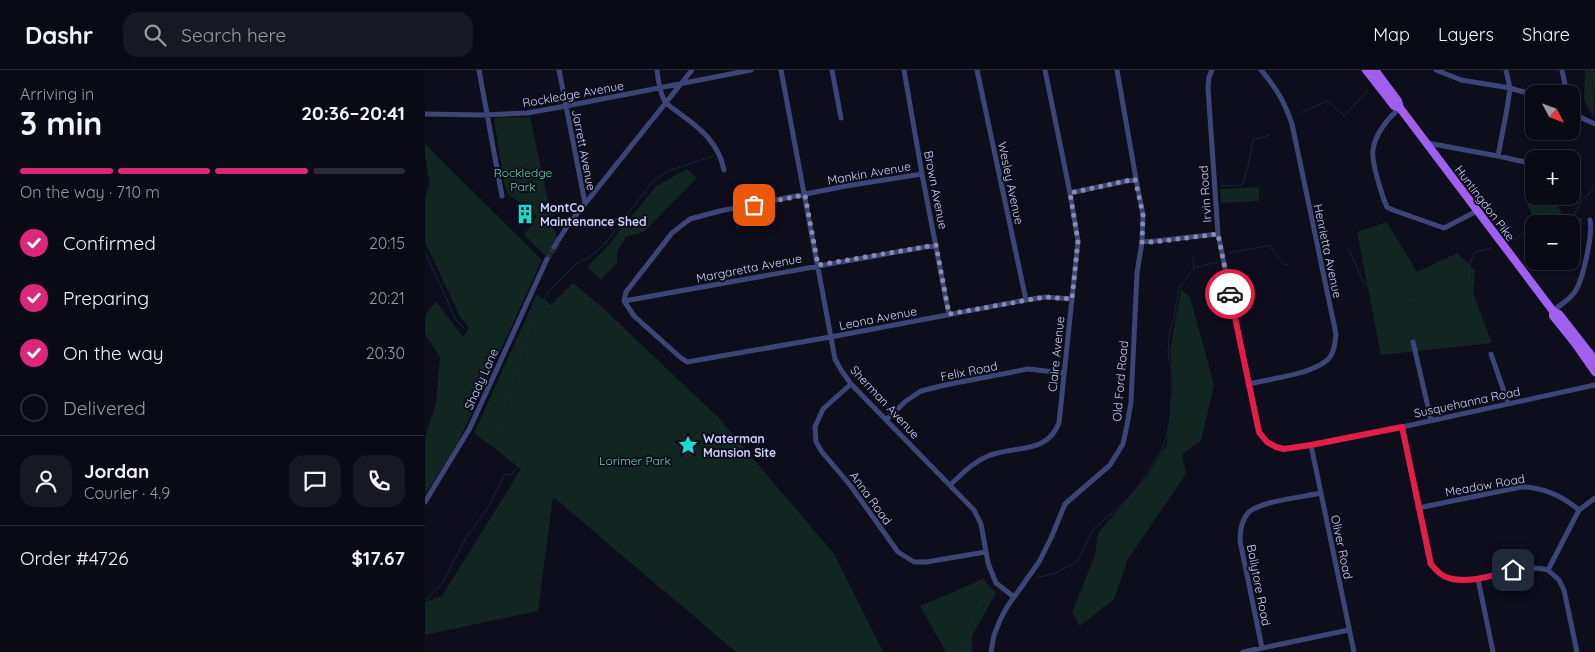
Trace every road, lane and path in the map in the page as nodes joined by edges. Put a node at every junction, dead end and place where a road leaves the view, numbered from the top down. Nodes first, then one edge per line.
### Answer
1 (479, 70) edge
2 (559, 70) edge
3 (657, 70) edge
4 (692, 70) edge
5 (751, 70) edge
6 (781, 70) edge
7 (831, 70) edge
8 (904, 70) edge
9 (977, 70) edge
10 (1045, 70) edge
11 (1117, 70) edge
12 (1212, 70) edge
13 (1261, 70) edge
14 (1365, 70) edge
15 (1375, 70) edge
16 (1436, 70) edge
17 (1505, 70) edge
18 (1562, 70) edge
19 (680, 84) junction
20 (1565, 85) edge
21 (660, 88) junction
22 (1510, 88) junction
23 (1525, 92) edge
24 (665, 102) junction
25 (566, 106) junction
26 (1400, 108) junction
27 (425, 114) edge
28 (487, 114) junction
29 (1580, 117) edge
30 (841, 118) dead end
31 (1595, 124) edge
32 (1426, 143) junction
33 (1498, 156) junction
34 (1525, 162) edge
35 (725, 170) dead end
36 (922, 174) junction
37 (1135, 179) junction
38 (1070, 193) junction
39 (805, 195) junction
40 (502, 196) dead end
41 (585, 203) junction
42 (1477, 211) junction
43 (1589, 220) dead end
44 (1218, 234) junction
45 (1142, 242) junction
46 (936, 245) junction
47 (554, 247) tunnel mouth
48 (547, 260) tunnel mouth
49 (818, 265) junction
50 (1072, 299) junction
51 (1026, 300) junction
52 (624, 302) junction
53 (1553, 311) junction
54 (949, 314) junction
55 (831, 337) junction
56 (1413, 342) dead end
57 (1491, 354) dead end
58 (1595, 360) edge
59 (1595, 372) edge
60 (1064, 373) junction
61 (851, 384) junction
62 (1248, 384) junction
63 (1595, 385) edge
64 (1508, 403) junction
65 (887, 419) junction
66 (1431, 420) junction
67 (1402, 427) junction
68 (1311, 445) junction
69 (1284, 449) joint
70 (951, 485) junction
71 (1321, 493) junction
72 (1595, 498) edge
73 (425, 502) edge
74 (1418, 508) junction
75 (1579, 510) junction
76 (986, 552) junction
77 (1548, 570) junction
78 (1478, 579) junction
79 (1014, 597) junction
80 (1349, 630) junction
81 (1262, 648) junction
82 (991, 652) edge
83 (1243, 652) edge
84 (1354, 652) edge
85 (1493, 652) edge
86 (1577, 652) edge

1 - 28 street
2 - 25 street, Jarrett Avenue
3 - 21 street
4 - 19 street
5 - 19 street, Rockledge Avenue
6 - 39 street, Sherman Avenue
7 - 30 street
8 - 36 street, Brown Avenue
9 - 51 street, Wesley Avenue
10 - 38 street, Claire Avenue
11 - 37 street, Old Ford Road
12 - 44 street, Irvin Road
13 - 62 street, Henrietta Avenue
14 - 26 main road, Huntingdon Pike
15 - 26 main road, Huntingdon Pike
16 - 22 street
17 - 22 street
18 - 20 street
19 - 21 street, Rockledge Avenue
19 - 24 street
21 - 24 street
21 - 25 street, Rockledge Avenue
22 - 23 street
22 - 33 street
24 - 35 street
24 - 41 street
25 - 28 street, Rockledge Avenue
25 - 41 street, Jarrett Avenue
26 - 32 main road, Huntingdon Pike
26 - 42 street
27 - 28 street, Rockledge Avenue
28 - 40 street
29 - 31 street
32 - 33 street
32 - 42 main road, Huntingdon Pike
33 - 34 street
36 - 39 street, Mankin Avenue
36 - 46 street, Brown Avenue
37 - 38 street
37 - 45 street, Old Ford Road
38 - 50 street, Claire Avenue
39 - 49 street, Sherman Avenue
39 - 52 street, Mankin Avenue
41 - 47 street
42 - 53 main road, Huntingdon Pike
43 - 53 street
44 - 45 street
44 - 62 street, Irvin Road
45 - 79 street, Old Ford Road
46 - 49 street, Margaretta Avenue
46 - 54 street, Brown Avenue
48 - 73 street, Shady Lane
49 - 52 street, Margaretta Avenue
49 - 55 street, Sherman Avenue
50 - 51 street, Leona Avenue
50 - 60 street, Claire Avenue
51 - 54 street, Leona Avenue
52 - 55 street, Leona Avenue
53 - 58 main road, Huntingdon Pike
53 - 59 main road, Huntingdon Pike
54 - 55 street, Leona Avenue
55 - 61 street, Sherman Avenue
56 - 66 street
57 - 64 street
60 - 65 street, Felix Road
60 - 70 street, Claire Avenue
61 - 65 street, Sherman Avenue
61 - 76 street, Anna Road
62 - 69 street, Irvin Road
63 - 64 street, Susquehanna Road
64 - 66 street, Susquehanna Road
65 - 70 street, Sherman Avenue
66 - 67 street, Susquehanna Road
67 - 68 street, Susquehanna Road
67 - 74 street
68 - 69 street, Susquehanna Road
68 - 71 street, Oliver Road
70 - 76 street, Sherman Avenue
71 - 80 street, Oliver Road
71 - 81 street, Ballytore Road
72 - 75 street
74 - 75 street, Meadow Road
74 - 78 street
75 - 77 street
76 - 79 street, Sherman Avenue
77 - 78 street
77 - 86 street
78 - 85 street
79 - 82 street, Old Ford Road
80 - 81 street
80 - 84 street, Oliver Road
81 - 83 street

